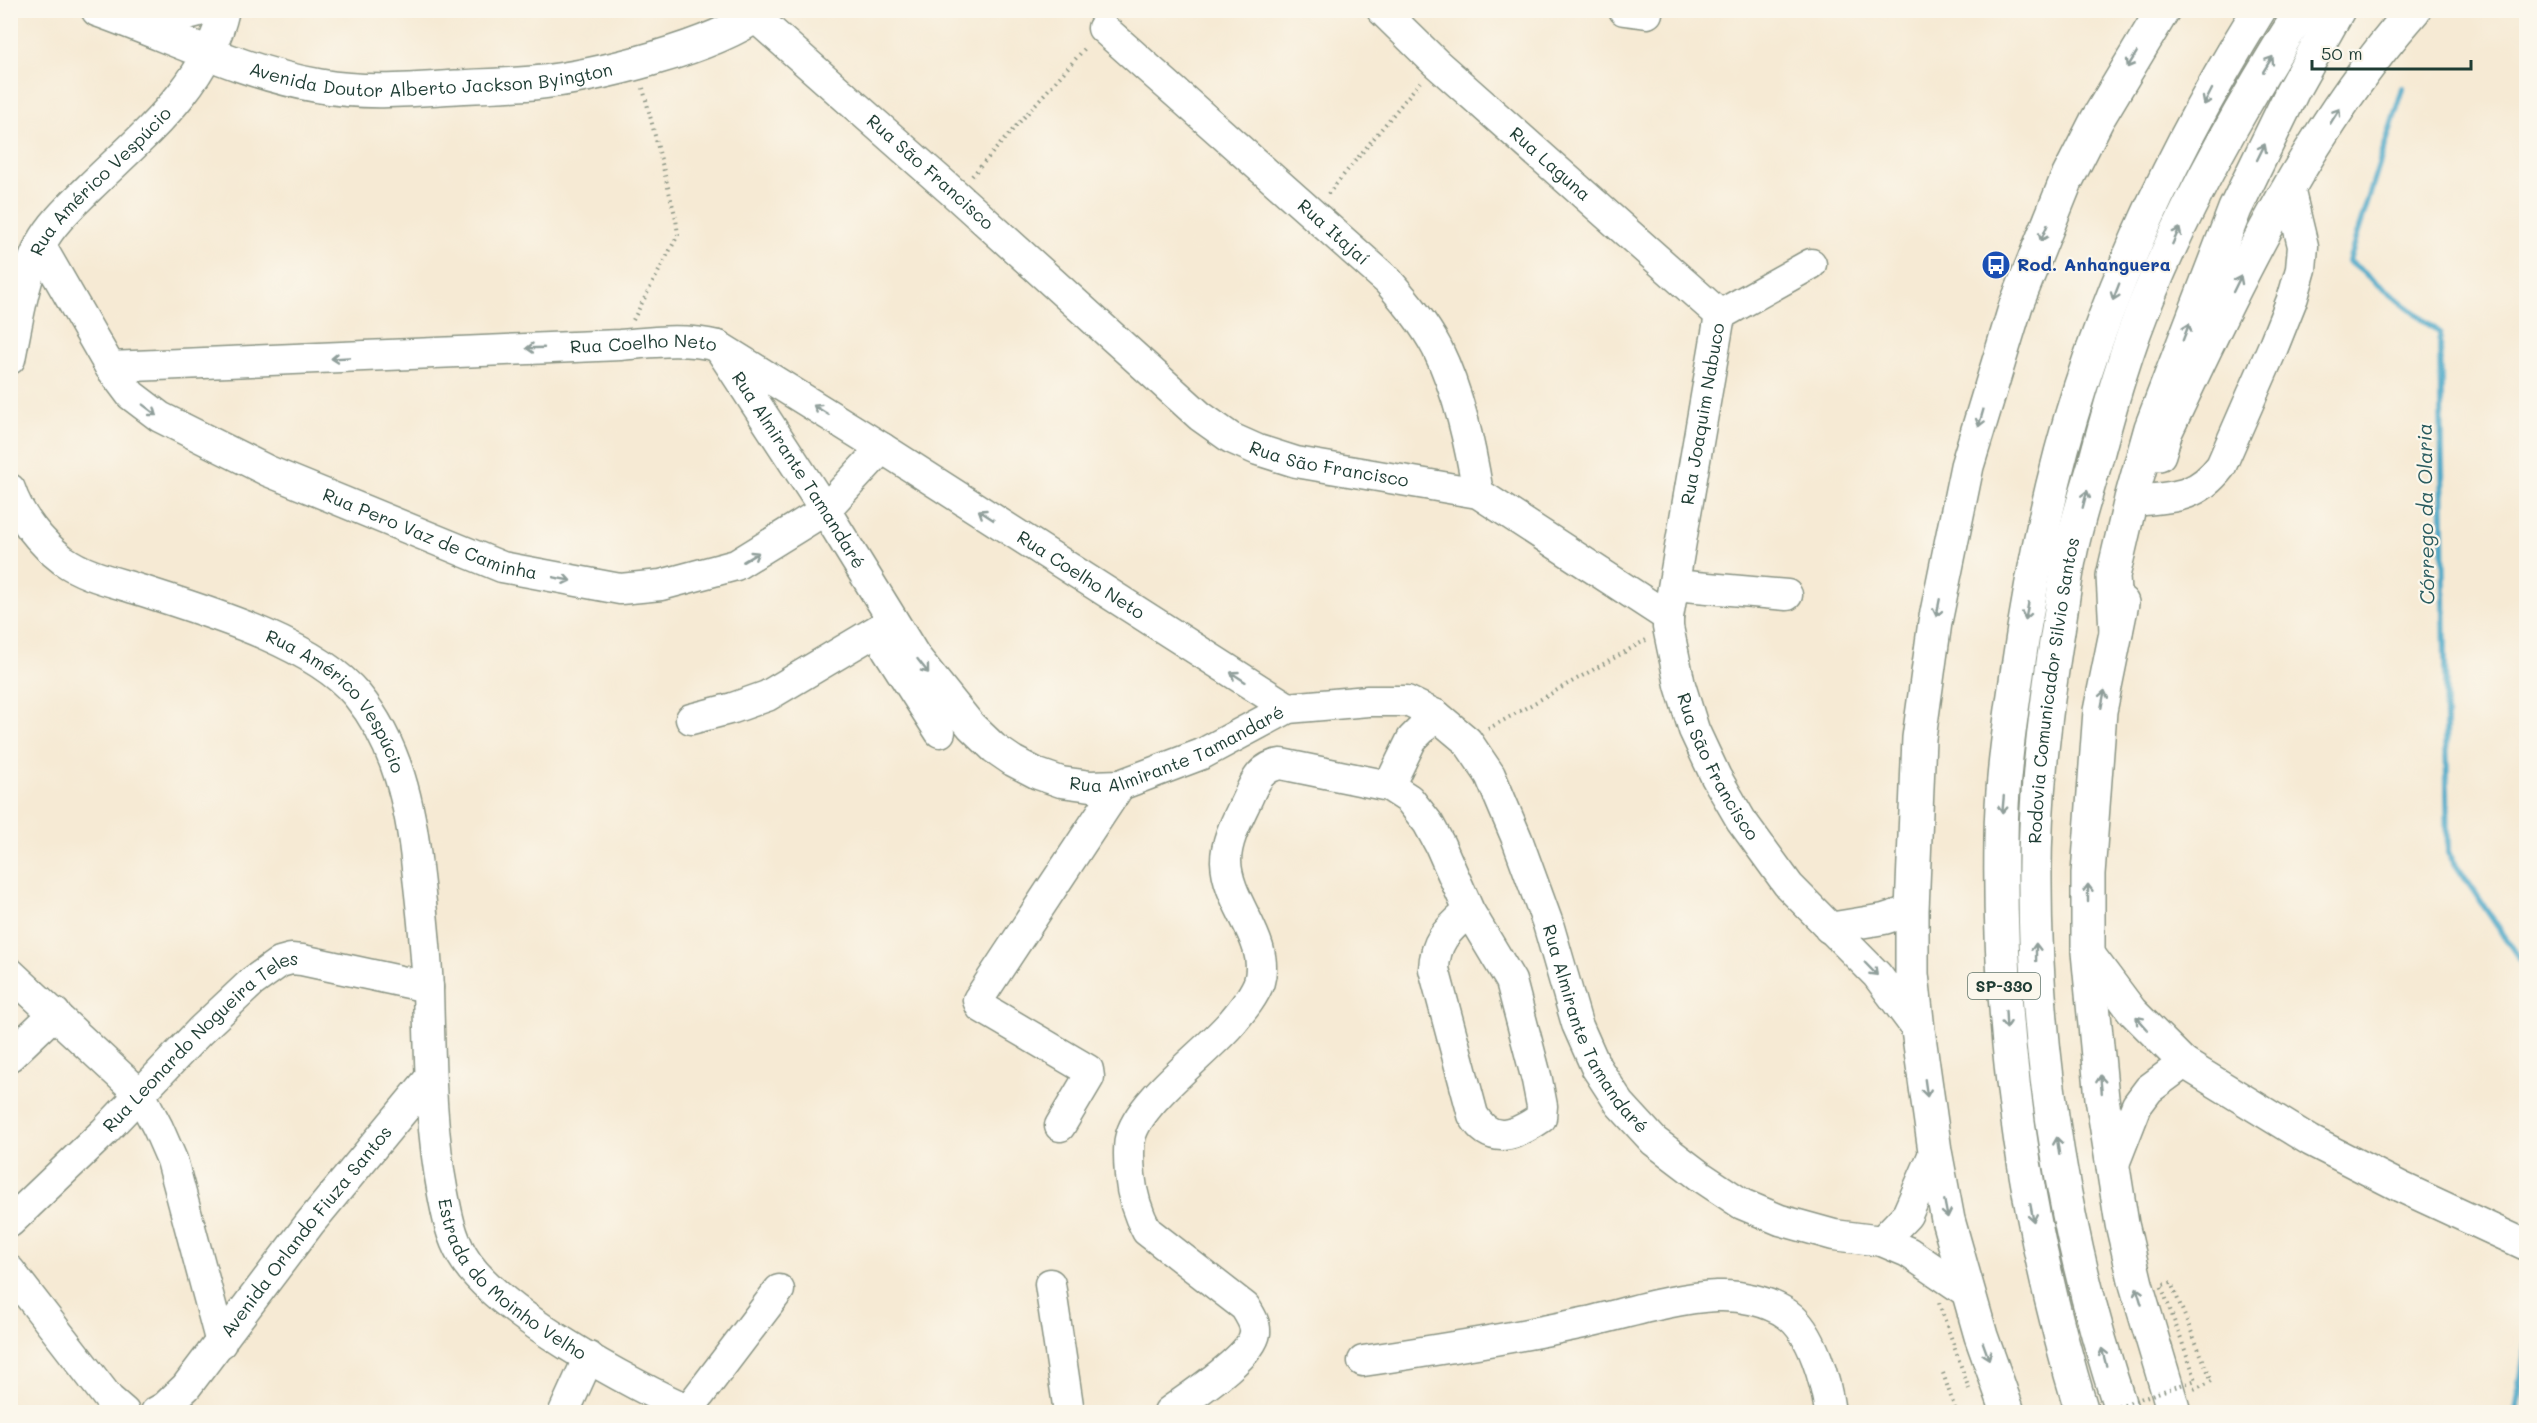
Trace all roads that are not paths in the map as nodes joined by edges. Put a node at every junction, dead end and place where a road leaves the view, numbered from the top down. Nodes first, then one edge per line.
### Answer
1 (98, 10) edge
2 (198, 10) edge
3 (224, 10) edge
4 (2163, 10) edge
5 (2259, 10) edge
6 (2302, 10) edge
7 (2338, 10) edge
8 (2414, 10) edge
9 (760, 14) edge
10 (1398, 16) edge
11 (140, 25) junction
12 (1103, 28) road end
13 (209, 55) junction
14 (2289, 188) junction
15 (40, 245) junction
16 (1812, 264) dead end
17 (1720, 315) junction
18 (718, 346) junction
19 (10, 359) edge
20 (110, 368) junction
21 (882, 448) junction
22 (10, 489) edge
23 (1478, 493) junction
24 (2144, 500) junction
25 (825, 510) junction
26 (1674, 585) junction
27 (1787, 595) dead end
28 (893, 621) junction
29 (1668, 622) junction
30 (2116, 632) junction
31 (1288, 708) junction
32 (1436, 716) junction
33 (691, 719) dead end
34 (940, 732) dead end
35 (1120, 785) junction
36 (1389, 786) junction
37 (1912, 910) junction
38 (1468, 911) junction
39 (1829, 928) junction
40 (2088, 952) junction
41 (10, 973) edge
42 (428, 987) junction
43 (55, 1013) junction
44 (1918, 1030) junction
45 (10, 1056) edge
46 (2184, 1063) junction
47 (430, 1078) junction
48 (140, 1094) junction
49 (1060, 1126) dead end
50 (1935, 1151) junction
51 (2112, 1169) junction
52 (10, 1222) edge
53 (1882, 1241) junction
54 (2525, 1242) edge
55 (10, 1271) edge
56 (1050, 1284) dead end
57 (779, 1290) dead end
58 (1970, 1294) junction
59 (221, 1343) junction
60 (589, 1357) junction
61 (1363, 1361) dead end
62 (691, 1412) edge
63 (124, 1413) edge
64 (156, 1413) edge
65 (564, 1413) edge
66 (1069, 1413) edge
67 (1169, 1413) edge
68 (1830, 1413) edge
69 (2008, 1413) edge
70 (2082, 1413) edge
71 (2122, 1413) edge
72 (2174, 1413) edge

1 - 11 main road, Avenida Doutor Alberto Jackson Byington
2 - 11 main road
3 - 13 street, Rua Américo Vespúcio
4 -> 37 main road
5 -> 70 main road, Rodovia Comunicador Silvio Santos / SP-330
71 -> 6 main road, Rodovia Comunicador Silvio Santos / SP-330
30 -> 7 main road
14 -> 8 main road
9 - 13 main road, Avenida Doutor Alberto Jackson Byington
9 - 23 street, Rua São Francisco
10 - 17 street, Rua Laguna
11 - 13 main road, Avenida Doutor Alberto Jackson Byington
12 - 23 street, Rua Itajaí
13 - 15 street, Rua Américo Vespúcio
24 -> 14 main road
14 - 24 street
15 - 19 street, Rua Américo Vespúcio
15 - 20 street, Rua Pero Vaz de Caminha
16 - 17 street, Rua Joaquim Nabuco
17 - 26 street, Rua Joaquim Nabuco
18 -> 20 street, Rua Coelho Neto
21 -> 18 street, Rua Coelho Neto
18 - 25 street, Rua Almirante Tamandaré
20 -> 25 street, Rua Pero Vaz de Caminha
21 - 25 street, Rua Pero Vaz de Caminha
31 -> 21 street, Rua Coelho Neto
22 - 42 street, Rua Américo Vespúcio
23 - 29 street, Rua São Francisco
24 - 30 main road
25 - 28 street, Rua Almirante Tamandaré
26 - 27 street
26 - 29 street, Rua Joaquim Nabuco
28 - 33 street
28 - 34 street
28 -> 35 street, Rua Almirante Tamandaré
29 - 39 street, Rua São Francisco
40 -> 30 main road
31 - 32 street, Rua Almirante Tamandaré
31 - 35 street, Rua Almirante Tamandaré
32 - 36 street
32 - 53 street, Rua Almirante Tamandaré
35 - 49 street
36 - 38 street
36 - 67 street
37 - 39 street
37 - 44 main road
38 - 38 street
39 -> 44 street, Rua São Francisco
46 -> 40 street
51 -> 40 main road
41 - 43 street
42 - 47 street, Rua Américo Vespúcio
42 - 48 street, Rua Leonardo Nogueira Teles
43 - 45 street
43 - 48 street
44 -> 50 main road
46 - 51 street
46 - 54 street
47 - 59 street, Avenida Orlando Fiuza Santos
47 - 60 street, Estrada do Moinho Velho
48 - 52 street, Rua Leonardo Nogueira Teles
48 - 59 street
50 - 53 street
50 -> 58 main road
72 -> 51 main road
53 - 58 street, Rua Almirante Tamandaré
55 - 63 street
56 - 66 street
57 - 62 street
58 -> 69 main road
59 - 64 street, Avenida Orlando Fiuza Santos
60 - 62 street, Estrada do Moinho Velho
60 - 65 street
61 - 68 street

